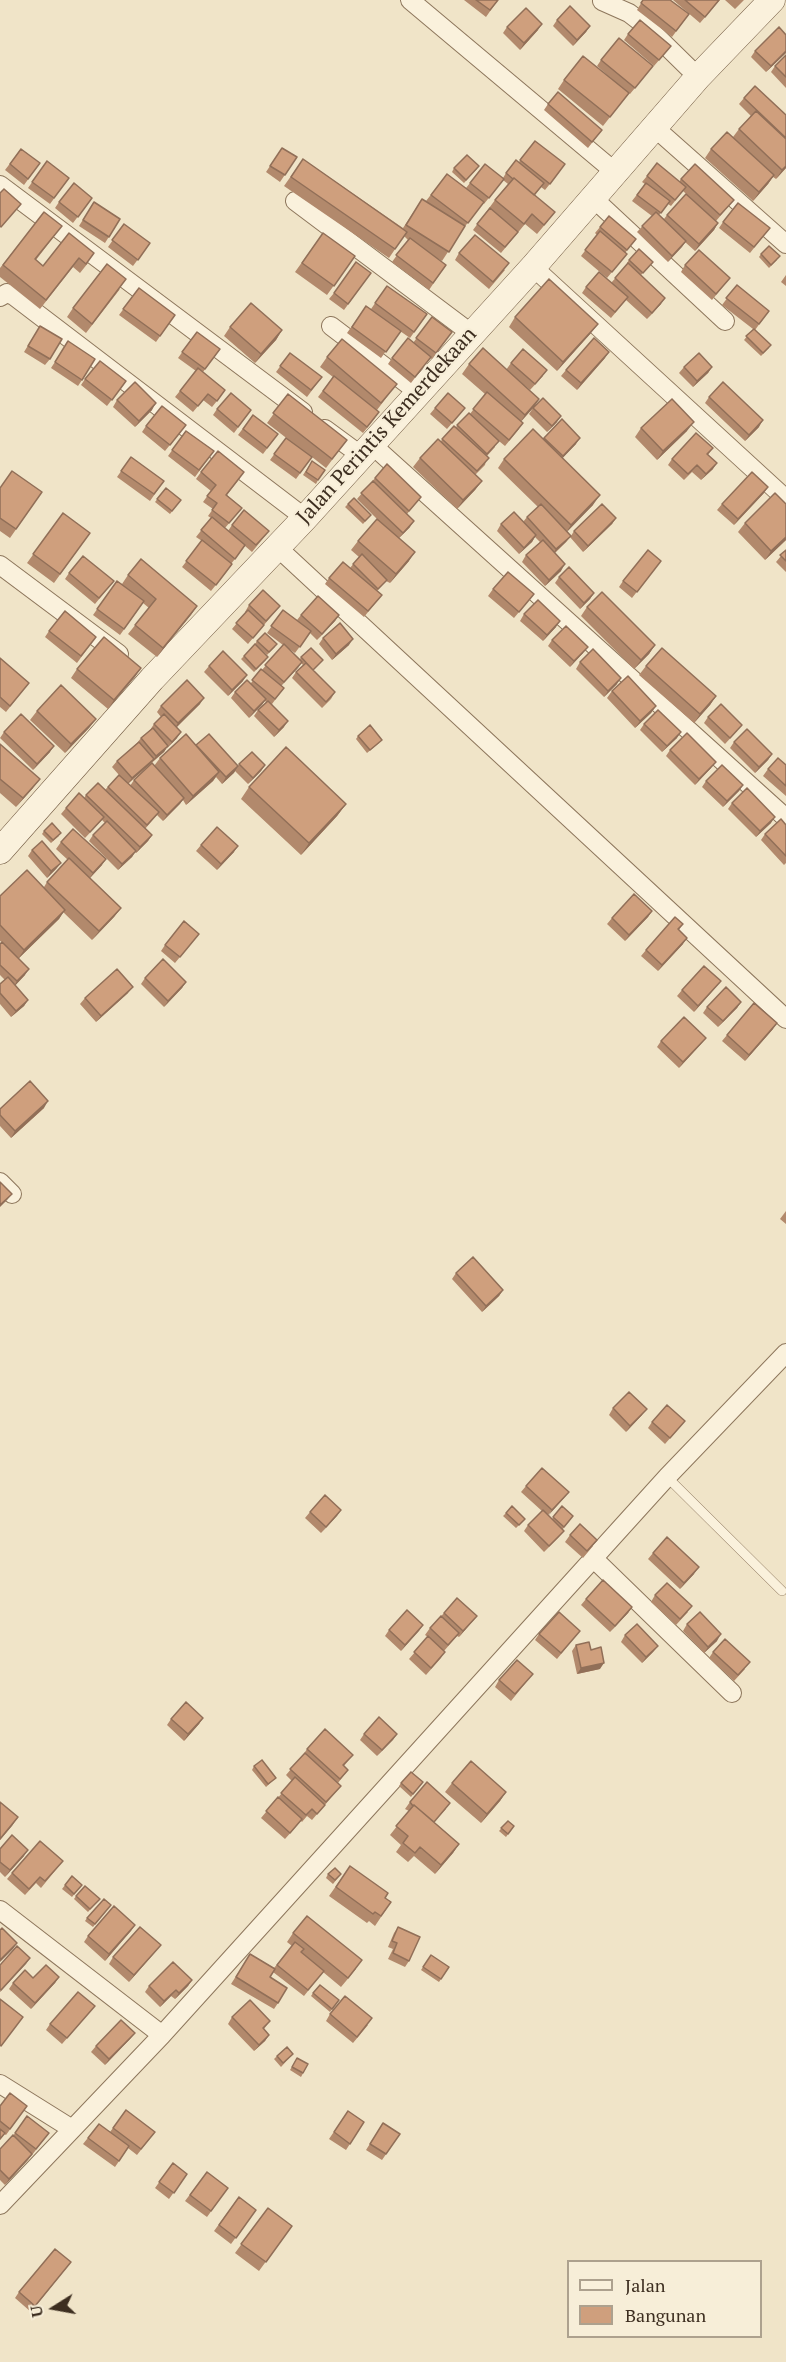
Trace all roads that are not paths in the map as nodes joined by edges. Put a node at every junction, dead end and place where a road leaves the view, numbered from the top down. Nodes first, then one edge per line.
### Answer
1 (410, 0) edge
2 (772, 0) edge
3 (602, 1) edge
4 (698, 77) junction
5 (654, 127) junction
6 (615, 172) junction
7 (0, 185) edge
8 (593, 198) junction
9 (296, 201) dead end
10 (786, 244) edge
11 (532, 267) junction
12 (0, 297) edge
13 (725, 321) dead end
14 (331, 326) dead end
15 (472, 334) junction
16 (418, 393) junction
17 (364, 449) junction
18 (786, 499) edge
19 (304, 518) junction
20 (278, 547) junction
21 (0, 566) edge
22 (152, 679) junction
23 (786, 818) edge
24 (0, 851) edge
25 (786, 1019) edge
26 (786, 1353) edge
27 (667, 1477) junction
28 (593, 1558) junction
29 (782, 1591) dead end
30 (732, 1693) dead end
31 (0, 1910) edge
32 (162, 2035) junction
33 (0, 2084) edge
34 (72, 2129) junction
35 (1, 2203) edge

1 - 6 street
2 - 4 street, Jalan Perintis Kemerdekaan
3 - 4 street
4 - 5 street, Jalan Perintis Kemerdekaan
5 - 6 street, Jalan Perintis Kemerdekaan
5 - 10 street
6 - 8 street, Jalan Perintis Kemerdekaan
7 - 17 street
8 - 11 street, Jalan Perintis Kemerdekaan
8 - 13 street
9 - 15 street
11 - 15 street, Jalan Perintis Kemerdekaan
11 - 18 street
12 - 19 street
14 - 16 street
15 - 16 street, Jalan Perintis Kemerdekaan
16 - 17 street, Jalan Perintis Kemerdekaan
17 - 19 street, Jalan Perintis Kemerdekaan
17 - 23 street
19 - 20 street, Jalan Perintis Kemerdekaan
20 - 22 street, Jalan Perintis Kemerdekaan
20 - 25 street
21 - 22 street
22 - 24 street, Jalan Perintis Kemerdekaan
26 - 27 street
27 - 28 street
27 - 29 lane
28 - 30 street
28 - 32 street
31 - 32 street
32 - 34 street
33 - 34 street
34 - 35 street

